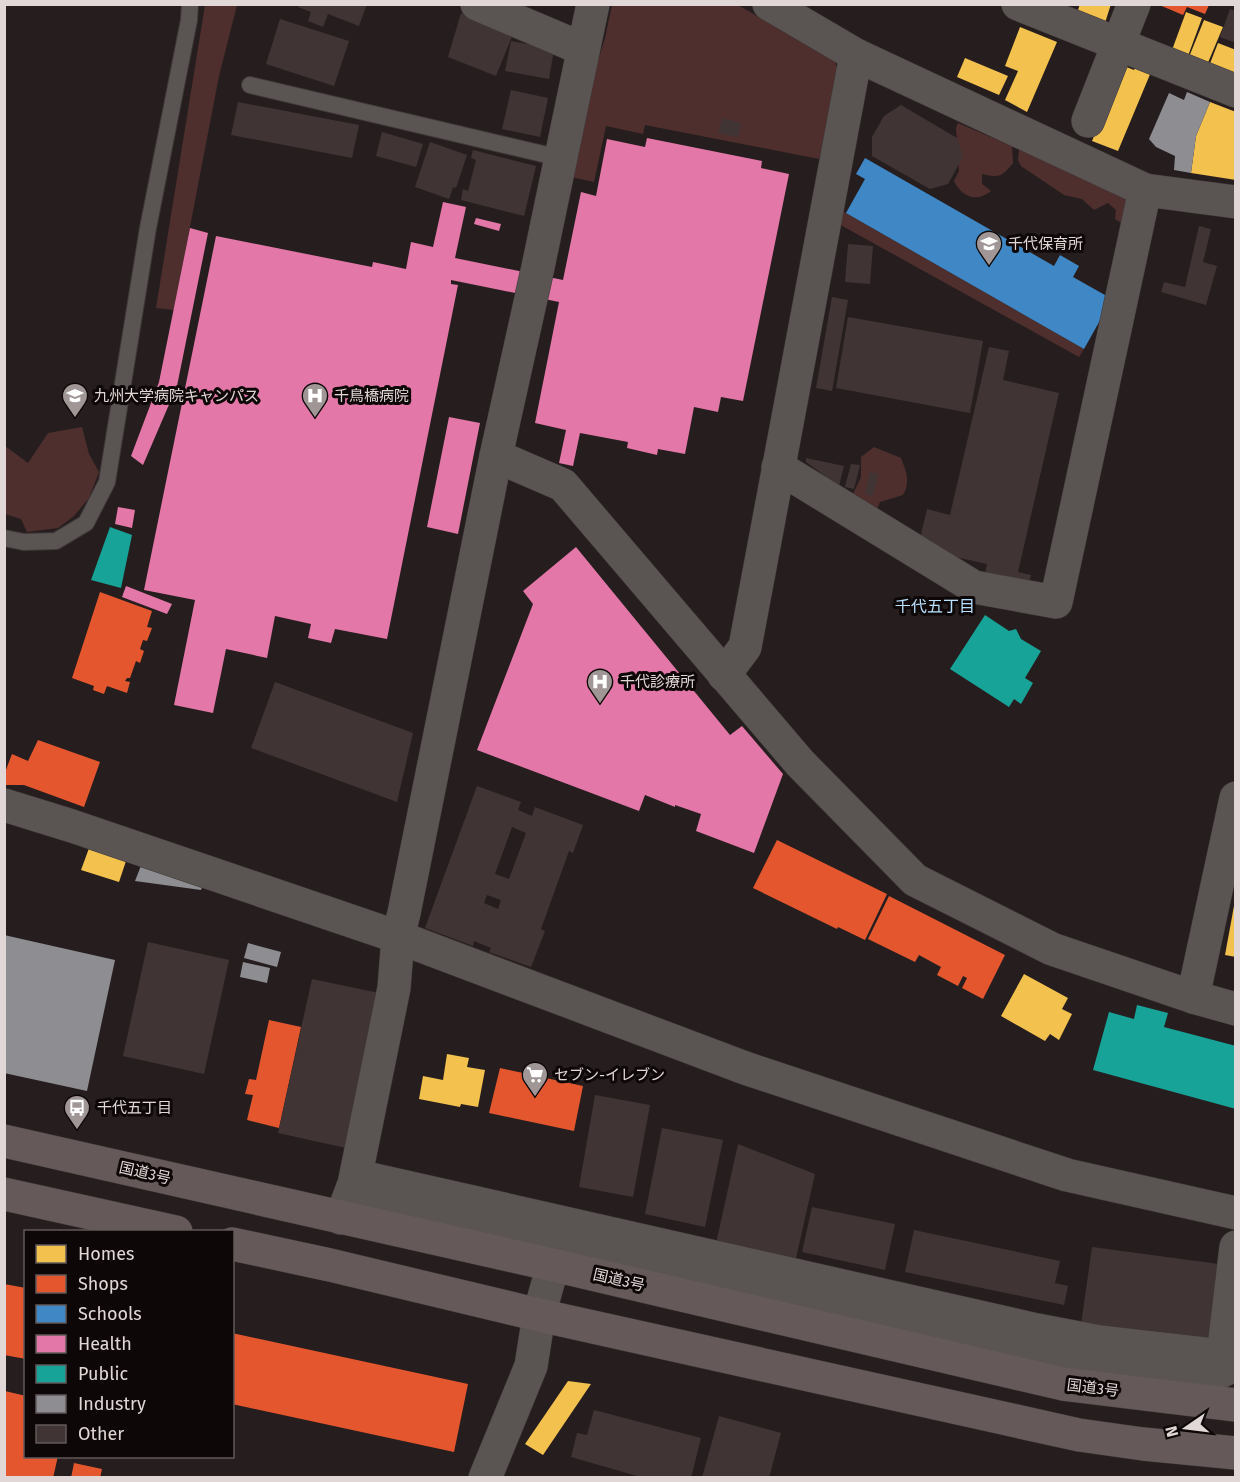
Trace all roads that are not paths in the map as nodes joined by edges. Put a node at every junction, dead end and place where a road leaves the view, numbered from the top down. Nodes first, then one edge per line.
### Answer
1 (190, 4) edge
2 (477, 4) edge
3 (593, 4) edge
4 (769, 4) edge
5 (1018, 4) edge
6 (1134, 4) edge
7 (1118, 44) junction
8 (583, 49) junction
9 (856, 55) junction
10 (250, 85) dead end
11 (1236, 92) edge
12 (1088, 121) dead end
13 (560, 158) junction
14 (1145, 190) junction
15 (1236, 202) edge
16 (496, 456) junction
17 (778, 467) junction
18 (4, 538) edge
19 (724, 675) junction
20 (1236, 798) edge
21 (4, 805) edge
22 (398, 937) junction
23 (1193, 997) junction
24 (1236, 1009) edge
25 (4, 1141) edge
26 (4, 1194) edge
27 (1236, 1213) edge
28 (341, 1218) junction
29 (167, 1230) edge
30 (234, 1244) edge
31 (1236, 1247) edge
32 (554, 1265) junction
33 (1236, 1312) edge
34 (539, 1315) junction
35 (1236, 1405) edge
36 (1236, 1453) edge
37 (485, 1478) edge

1 - 18 lane
2 - 8 street
3 - 8 street
4 - 9 street
5 - 7 street
6 - 7 street
7 - 11 street
7 - 12 street
8 - 13 street
9 - 14 street
9 - 17 street
10 - 13 lane
13 - 16 street
14 - 15 street
14 - 17 street
16 - 19 street
16 - 22 street
17 - 19 street
19 - 23 street
20 - 23 street
21 - 22 street
22 - 27 street
22 - 28 street
23 - 24 street
25 - 28 highway, 国道3号
26 - 29 highway
28 - 32 highway, 国道3号
30 - 34 highway
31 - 33 street
32 - 34 street
32 - 35 highway, 国道3号
34 - 36 highway
34 - 37 street

